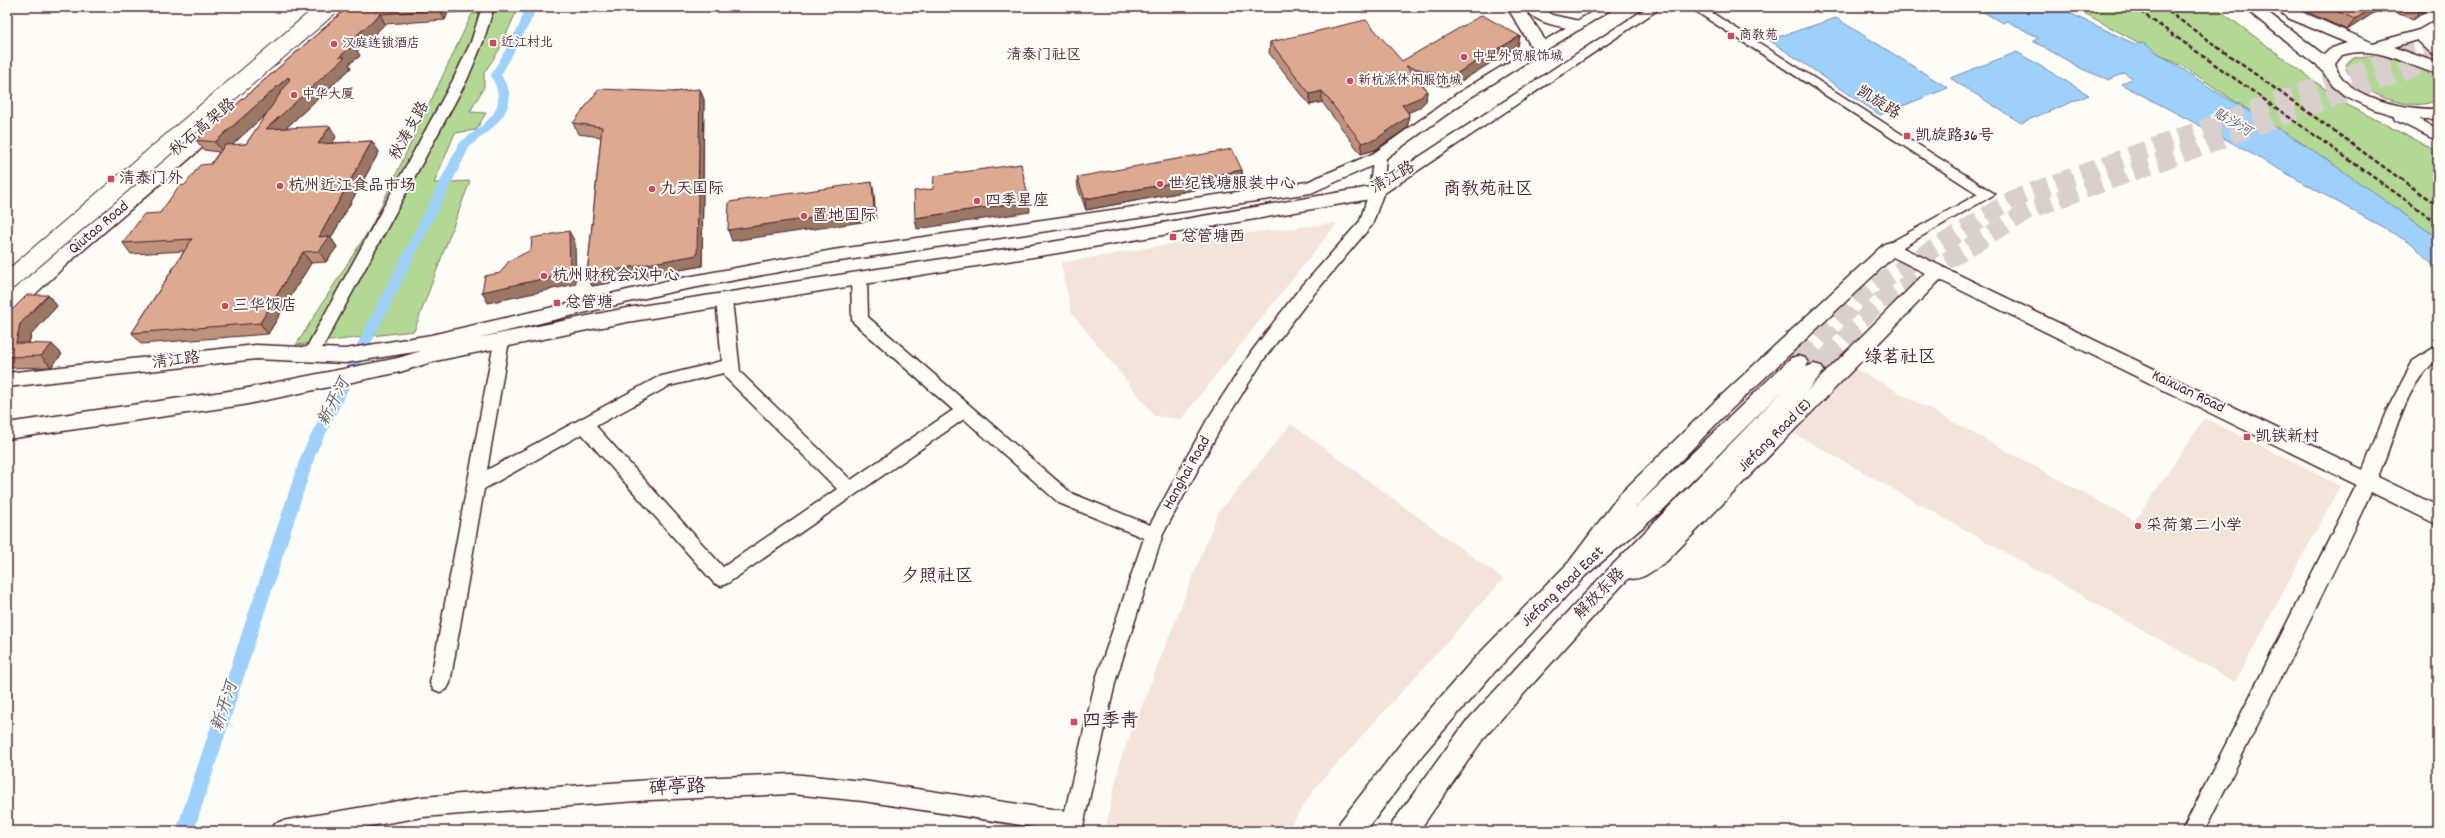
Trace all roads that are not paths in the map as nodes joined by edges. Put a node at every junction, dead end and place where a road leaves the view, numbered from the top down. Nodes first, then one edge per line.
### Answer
1 (319, 7) edge
2 (328, 7) edge
3 (335, 7) edge
4 (344, 7) edge
5 (351, 7) edge
6 (355, 7) edge
7 (479, 7) edge
8 (488, 7) edge
9 (1515, 7) edge
10 (1610, 7) edge
11 (1656, 7) edge
12 (1695, 7) edge
13 (2280, 7) edge
14 (407, 9) edge
15 (2254, 9) edge
16 (1534, 10) edge
17 (2438, 24) edge
18 (1579, 25) junction
19 (1533, 33) junction
20 (2424, 33) junction
21 (1540, 48) junction
22 (2371, 48) junction
23 (2344, 49) junction
24 (2438, 51) edge
25 (2327, 66) junction
26 (2438, 69) edge
27 (2386, 108) junction
28 (2438, 114) edge
29 (2431, 132) edge
30 (189, 140) junction
31 (1379, 156) junction
32 (1376, 192) junction
33 (109, 194) junction
34 (1891, 248) junction
35 (1937, 272) junction
36 (7, 277) edge
37 (859, 278) junction
38 (7, 282) edge
39 (7, 296) edge
40 (724, 300) junction
41 (7, 309) edge
42 (501, 341) junction
43 (432, 348) junction
44 (2438, 351) edge
45 (311, 354) junction
46 (731, 365) junction
47 (1806, 367) joint
48 (7, 380) edge
49 (965, 410) junction
50 (585, 426) junction
51 (7, 431) edge
52 (2368, 480) junction
53 (475, 485) junction
54 (850, 490) junction
55 (2438, 516) edge
56 (1154, 534) junction
57 (1577, 569) junction
58 (1604, 589) junction
59 (440, 683) dead end
60 (1072, 827) edge
61 (282, 831) edge
62 (1350, 831) edge
63 (1403, 831) edge
64 (2193, 831) edge

1 - 33 highway, bridge
2 - 33 highway, 秋石高架路, bridge
3 - 36 main road, Qiutao Road
4 - 30 highway, 秋石高架路
5 - 30 highway
6 - 41 main road, Qiutao Road
7 - 14 street
8 - 45 street, 秋涛支路
9 - 19 main road
10 - 18 street, 清江路
11 - 32 street, 清江路
12 - 34 street, 凯旋路
13 - 22 main road
15 - 23 main road
15 - 25 main road
16 - 18 main road
16 - 19 main road
17 - 20 main road
18 - 21 street, 清江路
19 - 21 main road
20 - 22 main road
20 - 24 main road
21 - 31 street, 清江路
22 - 23 main road
22 - 26 main road
23 - 25 main road
25 - 27 main road
27 - 28 main road
27 - 29 main road
30 - 39 highway, 秋石高架路
31 - 32 street, Hanghai Road
31 - 43 main road, 清江路
32 - 37 main road, 清江路
32 - 56 street, Hanghai Road
33 - 38 highway, 秋石高架路, bridge
34 - 35 main road, Kaixuan Road
34 - 57 main road
35 - 52 main road, Kaixuan Road
35 - 58 main road, Jiefang Road (E)
37 - 40 main road, 清江路
37 - 49 street
40 - 42 main road, 清江路
40 - 46 street
42 - 43 main road, 清江路
42 - 53 street
43 - 45 main road, 清江路
43 - 51 main road
44 - 52 street
45 - 48 main road, 清江路
46 - 50 street
46 - 54 street
47 - 57 main road, Jiefang Road East
47 - 58 main road, 解放东路
49 - 54 street
49 - 56 street
50 - 53 street
50 - 54 street
52 - 55 main road, Kaixuan Road
52 - 64 street
53 - 59 street
56 - 60 street, Hanghai Road
57 - 62 main road, Jiefang Road East
58 - 63 main road, 解放东路
60 - 61 street, 碑亭路

